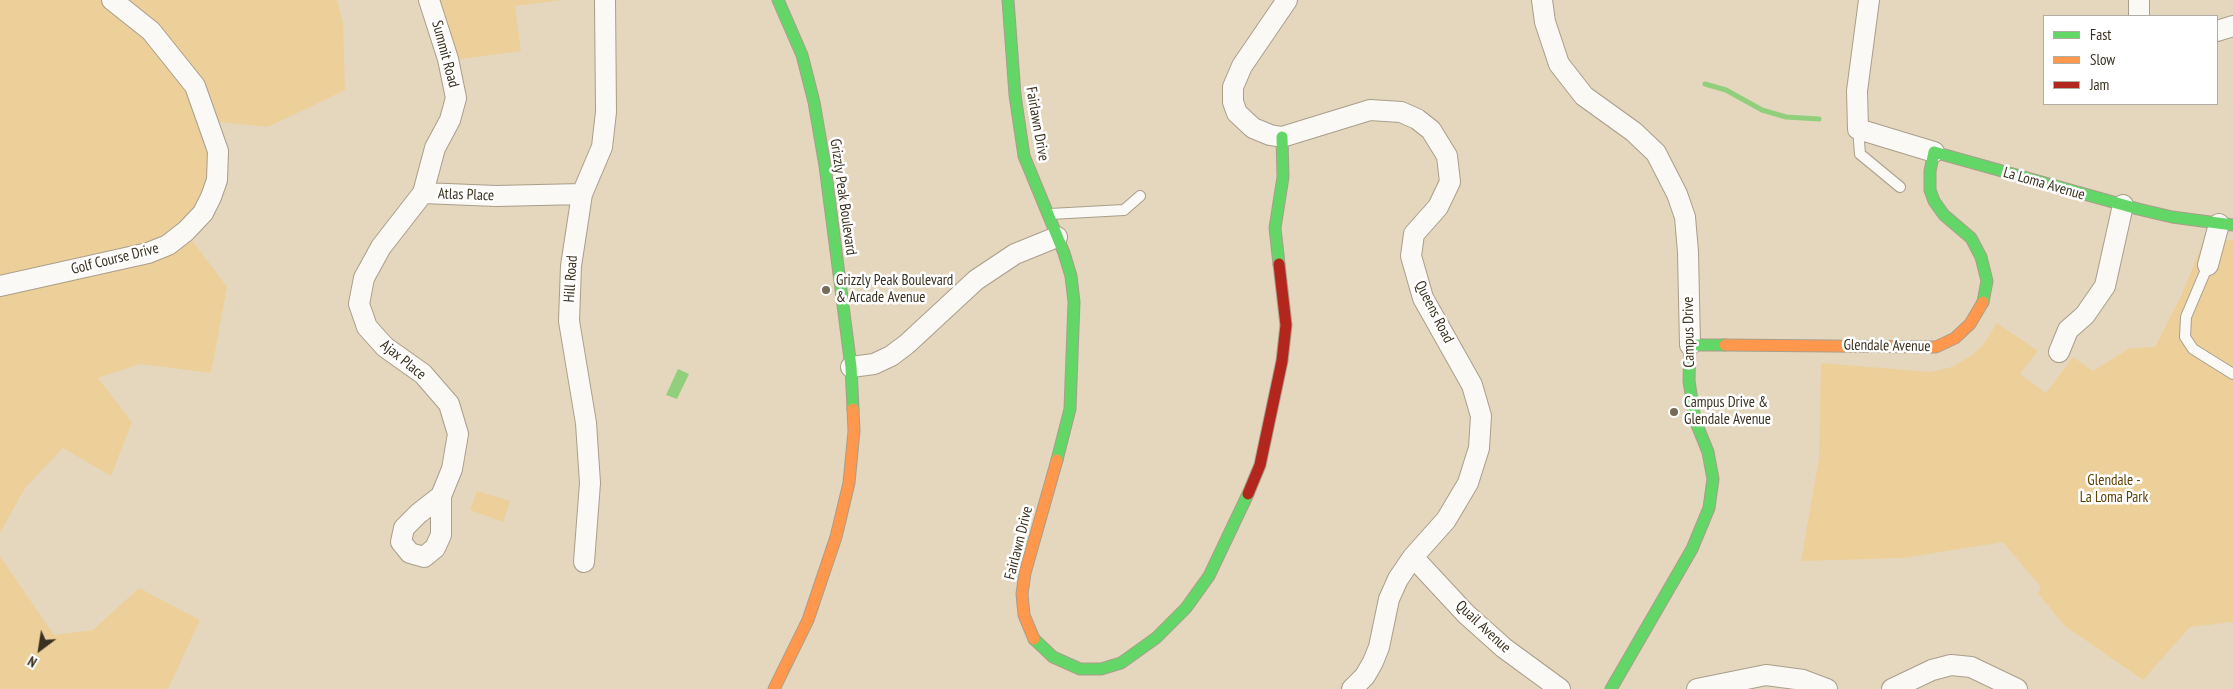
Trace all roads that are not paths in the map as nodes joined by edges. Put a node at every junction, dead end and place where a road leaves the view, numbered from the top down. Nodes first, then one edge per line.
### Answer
1 (112, 0) edge
2 (429, 0) edge
3 (605, 0) edge
4 (778, 0) edge
5 (1008, 0) edge
6 (1287, 0) edge
7 (1542, 0) edge
8 (1869, 0) edge
9 (2139, 0) edge
10 (2139, 15) edge
11 (2233, 26) edge
12 (2218, 31) edge
13 (1858, 129) junction
14 (1282, 137) junction
15 (1934, 152) junction
16 (1900, 187) dead end
17 (423, 193) junction
18 (582, 194) junction
19 (1140, 196) dead end
20 (2123, 205) junction
21 (1047, 214) junction
22 (2226, 224) edge
23 (1057, 237) junction
24 (2208, 265) joint
25 (364, 278) joint
26 (0, 286) edge
27 (1690, 345) junction
28 (2059, 352) dead end
29 (851, 367) junction
30 (2233, 374) edge
31 (442, 496) dead end
32 (1413, 557) junction
33 (584, 562) dead end
34 (774, 689) edge
35 (1352, 689) edge
36 (1560, 689) edge
37 (1611, 689) edge
38 (1697, 689) edge
39 (1827, 689) edge
40 (1892, 689) edge
41 (2017, 689) edge

1 - 26 street, Golf Course Drive
2 - 17 street, Summit Road
3 - 18 street, Hill Road
4 - 29 street, Grizzly Peak Boulevard
5 - 21 street, Fairlawn Drive
6 - 14 street, Queens Road
7 - 27 street, Campus Drive
8 - 13 street
9 - 10 street
11 - 12 street
13 - 15 street, La Loma Avenue
13 - 16 lane
14 - 23 street, Fairlawn Drive
14 - 32 street, Queens Road
15 - 20 street, La Loma Avenue
15 - 27 street, Glendale Avenue
17 - 18 street, Atlas Place
17 - 25 street, Atlas Place
18 - 33 street, Hill Road
19 - 21 lane
20 - 22 street, La Loma Avenue
20 - 28 street
21 - 23 street, Fairlawn Drive
22 - 24 street
23 - 29 street
24 - 30 lane
25 - 31 street, Ajax Place
27 - 37 street, Campus Drive
29 - 34 street, Grizzly Peak Boulevard
32 - 35 street, Queens Road
32 - 36 street, Quail Avenue
38 - 39 street
40 - 41 street

